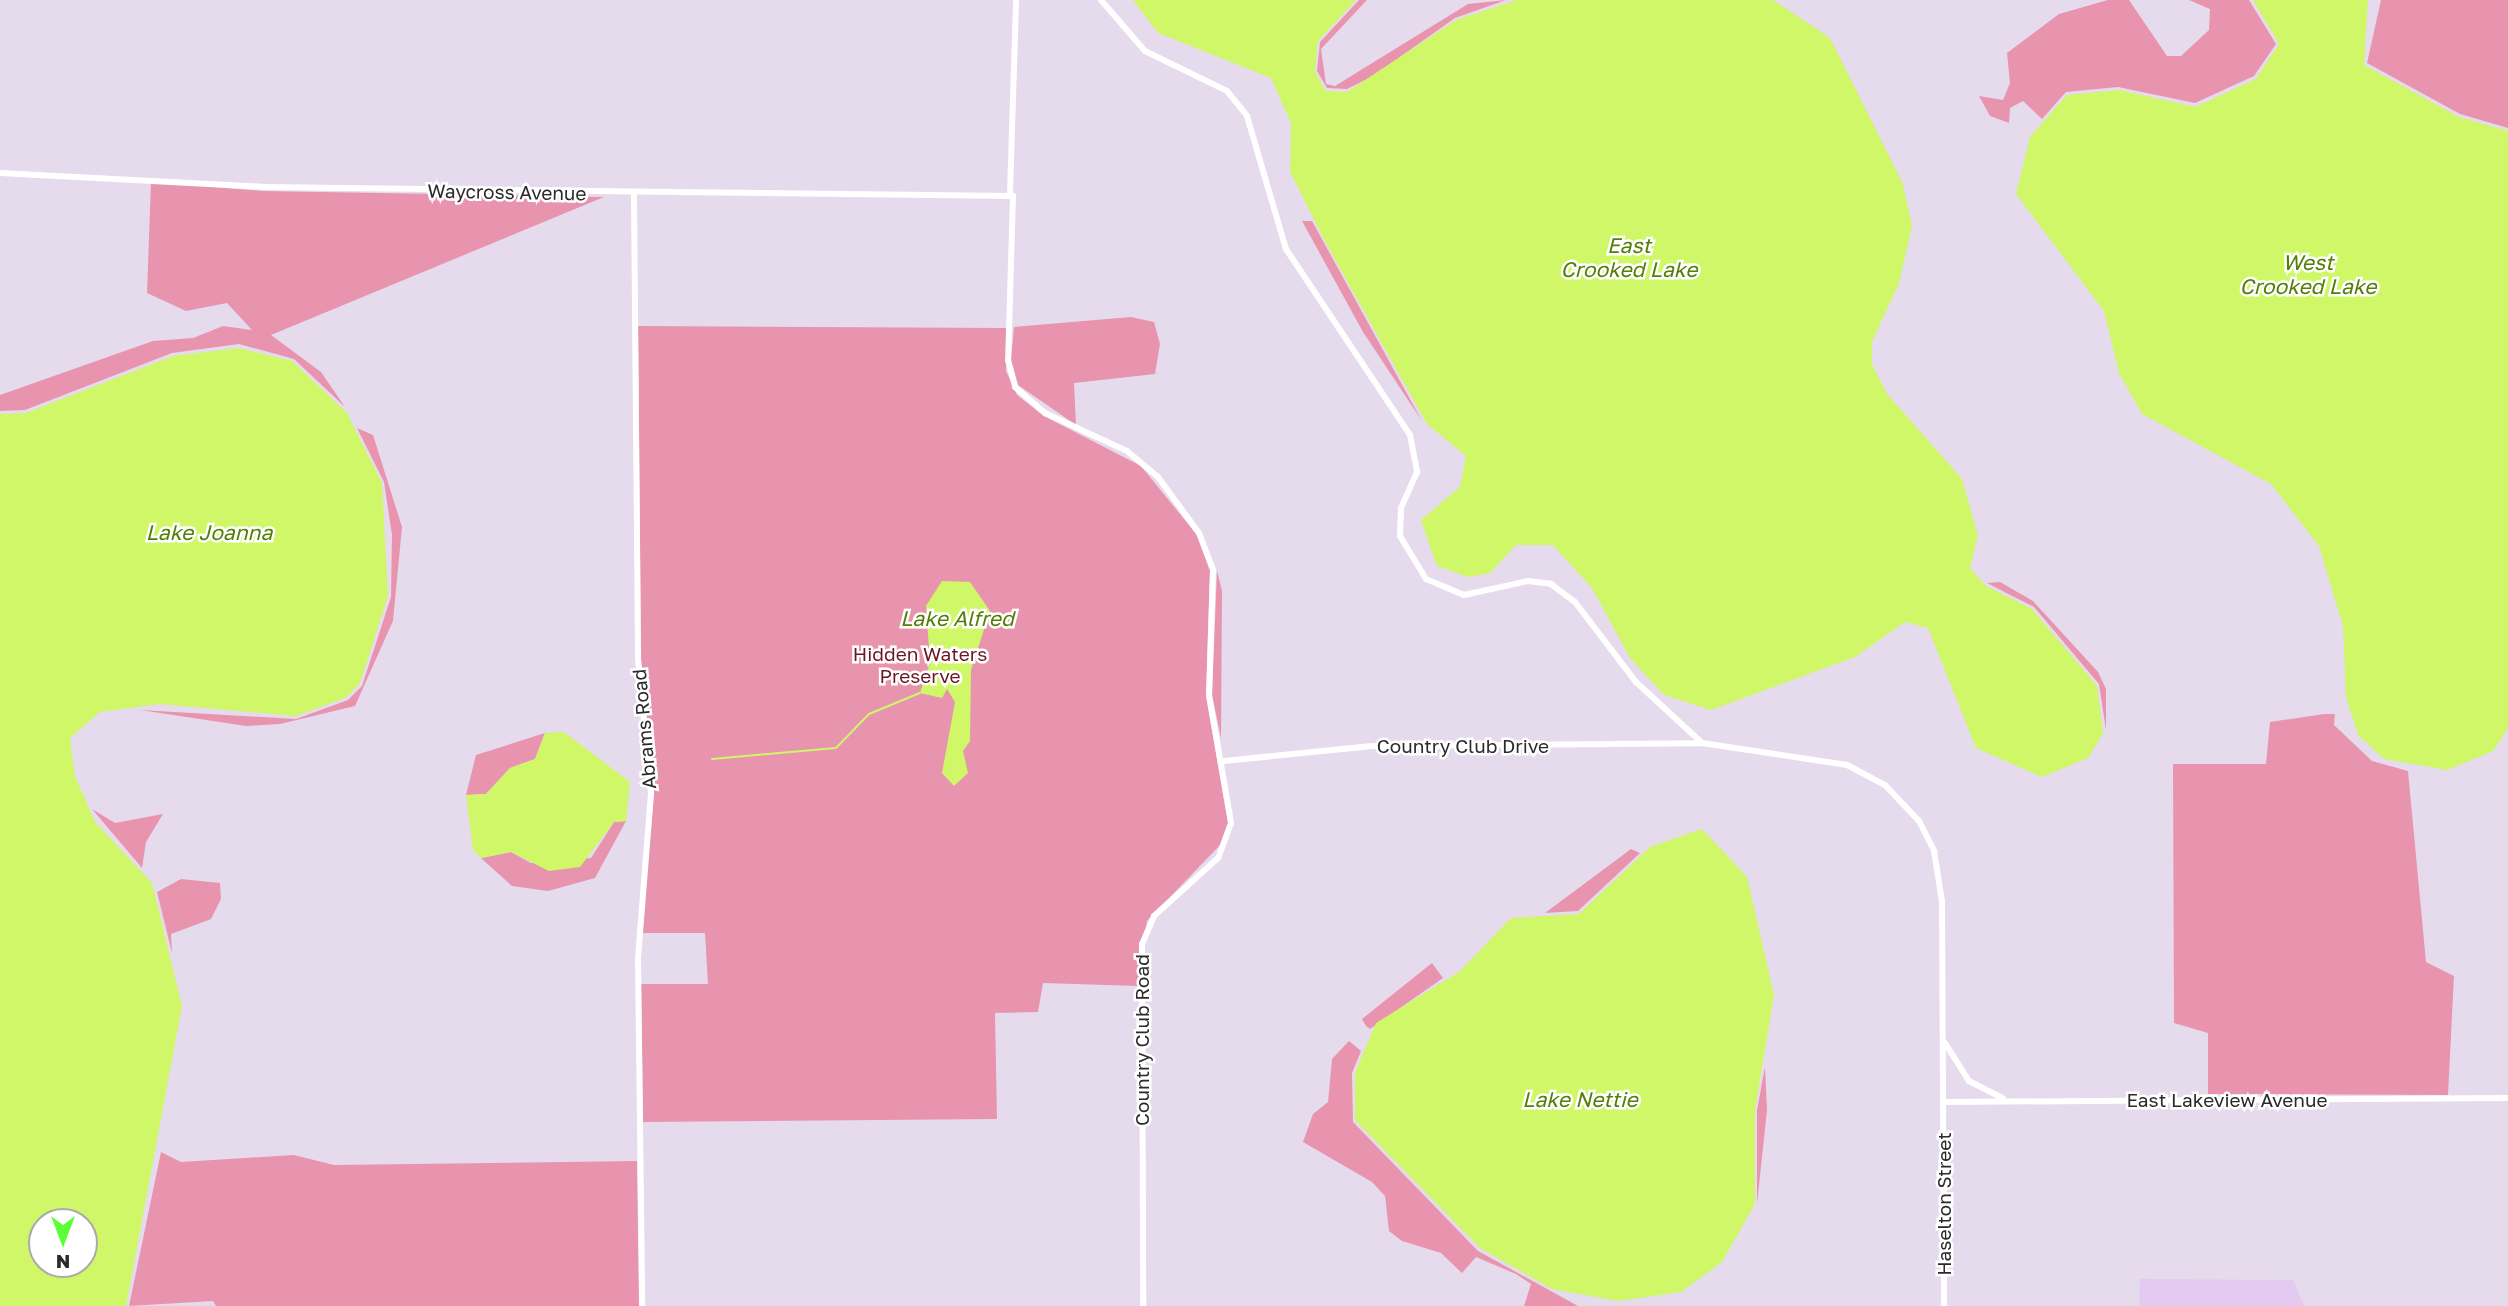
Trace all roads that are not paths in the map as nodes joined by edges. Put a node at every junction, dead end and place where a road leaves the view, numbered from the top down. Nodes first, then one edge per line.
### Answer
1 (1016, 0) edge
2 (1101, 0) edge
3 (0, 173) edge
4 (634, 194) junction
5 (1012, 195) junction
6 (1702, 743) junction
7 (1224, 761) junction
8 (1943, 1040) junction
9 (2508, 1098) edge
10 (2008, 1100) junction
11 (1945, 1102) junction
12 (642, 1306) edge
13 (1143, 1306) edge
14 (1944, 1306) edge

1 - 5 street, Country Club Road
2 - 6 street
3 - 4 street, Waycross Avenue
4 - 5 street, Waycross Avenue
4 - 12 street, Abrams Road
5 - 7 street, Country Club Road
6 - 7 street, Country Club Drive
6 - 8 street, Country Club Drive
7 - 13 street, Country Club Road
8 - 10 street
8 - 11 street, Haselton Street
9 - 10 street, East Lakeview Avenue
10 - 11 street, East Lakeview Avenue
11 - 14 street, Haselton Street

